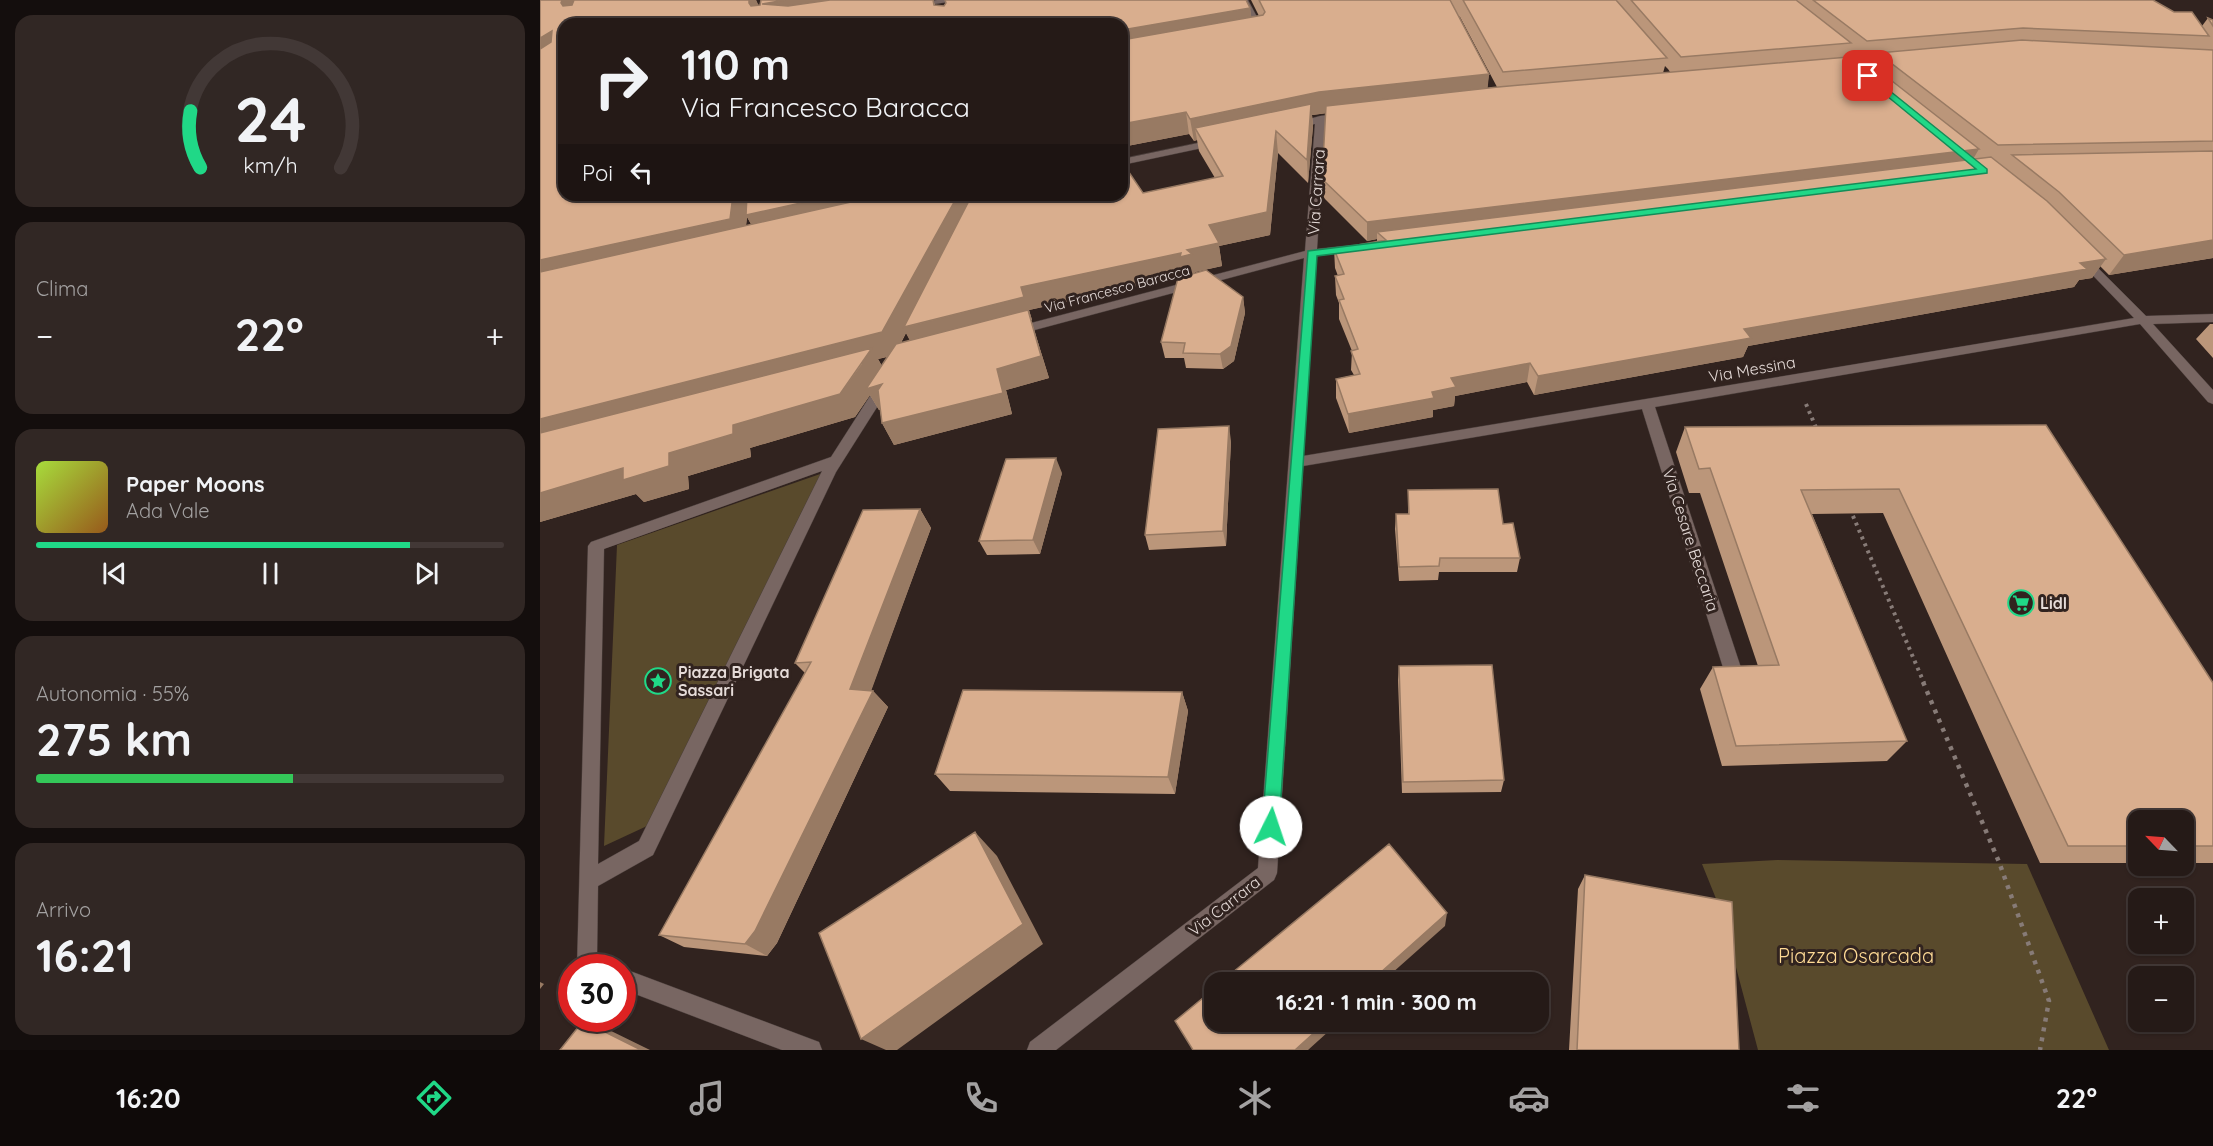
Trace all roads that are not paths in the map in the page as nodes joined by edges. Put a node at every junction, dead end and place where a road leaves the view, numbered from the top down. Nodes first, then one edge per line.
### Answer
1 (957, 0) edge
2 (1244, 0) edge
3 (941, 4) edge
4 (901, 7) edge
5 (1250, 34) edge
6 (1356, 115) edge
7 (1320, 119) junction
8 (1285, 127) edge
9 (1227, 140) edge
10 (1128, 161) edge
11 (1371, 246) edge
12 (2072, 248) edge
13 (1312, 253) junction
14 (2213, 318) edge
15 (2143, 320) junction
16 (1004, 334) edge
17 (893, 372) edge
18 (2213, 399) edge
19 (1647, 404) junction
20 (835, 461) junction
21 (1297, 462) junction
22 (1735, 677) edge
23 (588, 881) junction
24 (586, 954) edge
25 (636, 983) edge
26 (811, 1050) edge
27 (1038, 1050) edge

1 - 3 street
2 - 5 street
3 - 4 street
6 - 7 street
7 - 8 street
7 - 13 street, Via Carrara
9 - 10 street
11 - 13 street, Via Francesco Baracca
12 - 15 street
13 - 16 street, Via Francesco Baracca
13 - 21 street, Via Carrara
14 - 15 street, Via Messina
15 - 18 street
15 - 19 street, Via Messina
17 - 20 street
19 - 21 street, Via Messina
19 - 22 street, Via Cesare Beccaria
20 - 23 street
20 - 23 street
21 - 27 street, Via Carrara
23 - 24 street
25 - 26 street

